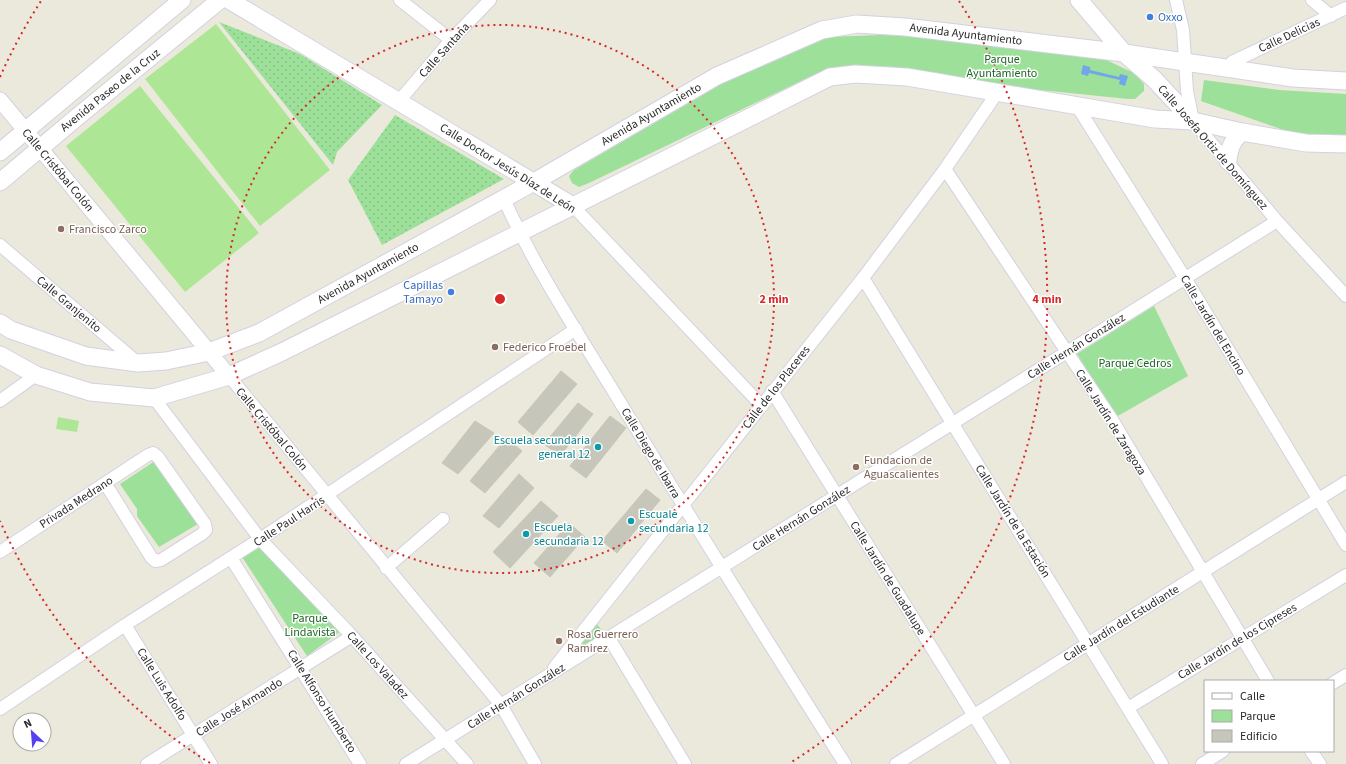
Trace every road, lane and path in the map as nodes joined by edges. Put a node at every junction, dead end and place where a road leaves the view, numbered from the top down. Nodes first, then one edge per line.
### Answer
1 (182, 0) edge
2 (220, 0) edge
3 (229, 0) edge
4 (400, 0) edge
5 (490, 0) edge
6 (1080, 0) edge
7 (1176, 0) edge
8 (1312, 0) edge
9 (1346, 8) edge
10 (1331, 16) junction
11 (451, 40) junction
12 (1124, 53) junction
13 (1232, 62) dead end
14 (1185, 63) junction
15 (1346, 81) edge
16 (997, 93) junction
17 (0, 100) edge
18 (399, 101) junction
19 (1077, 106) junction
20 (1193, 121) junction
21 (26, 130) junction
22 (1242, 132) junction
23 (1346, 144) edge
24 (40, 148) junction
25 (4, 149) edge
26 (1228, 161) junction
27 (944, 169) junction
28 (0, 182) edge
29 (534, 182) junction
30 (504, 199) junction
31 (573, 206) junction
32 (1277, 221) junction
33 (519, 232) junction
34 (0, 245) edge
35 (863, 278) junction
36 (1185, 278) junction
37 (1346, 296) edge
38 (0, 323) edge
39 (576, 330) junction
40 (208, 352) junction
41 (1067, 352) junction
42 (0, 355) edge
43 (138, 363) junction
44 (36, 375) junction
45 (228, 376) junction
46 (772, 391) junction
47 (154, 398) junction
48 (0, 401) edge
49 (762, 406) junction
50 (952, 422) junction
51 (1346, 482) edge
52 (105, 483) junction
53 (837, 495) junction
54 (327, 496) junction
55 (1319, 500) junction
56 (683, 505) junction
57 (443, 519) dead end
58 (260, 539) junction
59 (1346, 545) edge
60 (0, 552) edge
61 (231, 558) junction
62 (722, 567) junction
63 (386, 568) junction
64 (1203, 572) junction
65 (1346, 575) edge
66 (125, 625) junction
67 (352, 636) junction
68 (609, 638) junction
69 (1243, 638) junction
70 (1088, 644) junction
71 (301, 668) junction
72 (549, 675) junction
73 (1346, 675) edge
74 (1267, 680) edge
75 (1334, 682) edge
76 (501, 705) junction
77 (1128, 708) junction
78 (0, 709) edge
79 (973, 716) junction
80 (193, 735) junction
81 (444, 740) junction
82 (1221, 752) edge
83 (1313, 752) edge
84 (147, 764) edge
85 (211, 764) edge
86 (360, 764) edge
87 (406, 764) edge
88 (467, 764) edge
89 (535, 764) edge
90 (686, 764) edge
91 (845, 764) edge
92 (896, 764) edge
93 (1004, 764) edge
94 (1162, 764) edge
95 (1202, 764) edge
96 (1320, 764) edge

1 - 21 main road, Avenida Paseo de la Cruz
2 - 24 main road, Avenida Paseo de la Cruz
3 - 18 main road, Calle Doctor Jesús Díaz de León
4 - 11 street
5 - 11 street, Calle Santana
6 - 12 main road, Calle Josefa Ortiz de Domínguez
7 - 14 street
8 - 10 street
9 - 10 street, Calle Delicias
10 - 13 street, Calle Delicias
11 - 18 street, Calle Santana
12 - 14 main road, Avenida Ayuntamiento
12 - 20 main road, Calle Josefa Ortiz de Domínguez
12 - 29 main road, Avenida Ayuntamiento
14 - 15 main road, Avenida Ayuntamiento
14 - 20 street
16 - 19 main road
16 - 27 street, Calle de los Placeres
16 - 31 main road
17 - 21 street, Calle Cristóbal Colón
18 - 29 main road, Calle Doctor Jesús Díaz de León
19 - 20 main road
19 - 36 street, Calle Jardín del Encino
20 - 22 main road
20 - 26 street, Calle Josefa Ortiz de Domínguez
21 - 24 street, Calle Cristóbal Colón
21 - 25 main road, Avenida Paseo de la Cruz
22 - 23 main road
22 - 26 main road
24 - 28 main road, Avenida Paseo de la Cruz
24 - 40 street, Calle Cristóbal Colón
26 - 32 street, Calle Josefa Ortiz de Domínguez
27 - 35 street, Calle de los Placeres
27 - 41 street, Calle Jardín de Zaragoza
29 - 30 main road, Avenida Ayuntamiento
29 - 31 main road, Calle Doctor Jesús Díaz de León
30 - 33 street, Calle Diego de Ibarra
30 - 40 main road, Avenida Ayuntamiento
31 - 33 main road
31 - 49 street, Calle Doctor Jesús Díaz de León
32 - 36 street, Calle Hernán González
32 - 37 street, Calle Josefa Ortiz de Domínguez
33 - 39 street, Calle Diego de Ibarra
33 - 45 main road
34 - 43 street, Calle Granjenito
35 - 46 street, Calle de los Placeres
35 - 50 street, Calle Jardín de la Estación
36 - 41 street, Calle Hernán González
36 - 55 street, Calle Jardín del Encino
38 - 43 main road, Avenida Ayuntamiento
39 - 54 street, Calle Paul Harris
39 - 56 street, Calle Diego de Ibarra
40 - 43 main road, Avenida Ayuntamiento
40 - 45 street, Calle Cristóbal Colón
41 - 50 street, Calle Hernán González
41 - 64 street, Calle Jardín de Zaragoza
42 - 44 main road
44 - 47 main road
44 - 48 street
45 - 47 main road
45 - 54 street, Calle Cristóbal Colón
46 - 49 street, Calle de los Placeres
46 - 53 street, Calle Jardín de Guadalupe
47 - 58 street, Calle Los Valadez
49 - 56 street, Calle de los Placeres
50 - 53 street, Calle Hernán González
50 - 70 street, Calle Jardín de la Estación
51 - 55 street, Calle Jardín del Estudiante
52 - 52 street, Privada Medrano
52 - 60 street, Privada Medrano
53 - 62 street, Calle Hernán González
53 - 79 street, Calle Jardín de Guadalupe
54 - 58 street, Calle Paul Harris
54 - 63 street, Calle Cristóbal Colón
55 - 59 street, Calle Jardín del Encino
55 - 64 street, Calle Jardín del Estudiante
56 - 62 street, Calle Diego de Ibarra
56 - 72 street, Calle de los Placeres
57 - 63 street
58 - 61 street, Calle Paul Harris
58 - 67 street, Calle Los Valadez
61 - 66 street, Calle Paul Harris
61 - 71 street, Calle Alfonso Humberto
62 - 68 street, Calle Hernán González
62 - 91 street, Calle Diego de Ibarra
63 - 76 street, Calle Cristóbal Colón
64 - 69 street, Calle Jardín de Zaragoza
64 - 70 street, Calle Jardín del Estudiante
65 - 69 street, Calle Jardín de los Cipreses
66 - 78 street, Calle Paul Harris
66 - 80 street, Calle Luis Adolfo
67 - 71 street, Calle José Armando
67 - 81 street, Calle Los Valadez
68 - 72 street, Calle Hernán González
68 - 90 street
69 - 74 street, Calle Jardín de Zaragoza
69 - 77 street, Calle Jardín de los Cipreses
70 - 77 street, Calle Jardín de la Estación
70 - 79 street, Calle Jardín del Estudiante
71 - 80 street, Calle José Armando
71 - 86 street, Calle Alfonso Humberto
72 - 76 street, Calle Hernán González
73 - 75 street
76 - 81 street, Calle Hernán González
76 - 89 street, Calle Cristóbal Colón
77 - 94 street, Calle Jardín de la Estación
79 - 92 street, Calle Jardín del Estudiante
79 - 93 street, Calle Jardín de Guadalupe
80 - 84 street, Calle José Armando
80 - 85 street, Calle Luis Adolfo
81 - 87 street, Calle Hernán González
81 - 88 street, Calle Los Valadez
82 - 95 street
83 - 96 street

